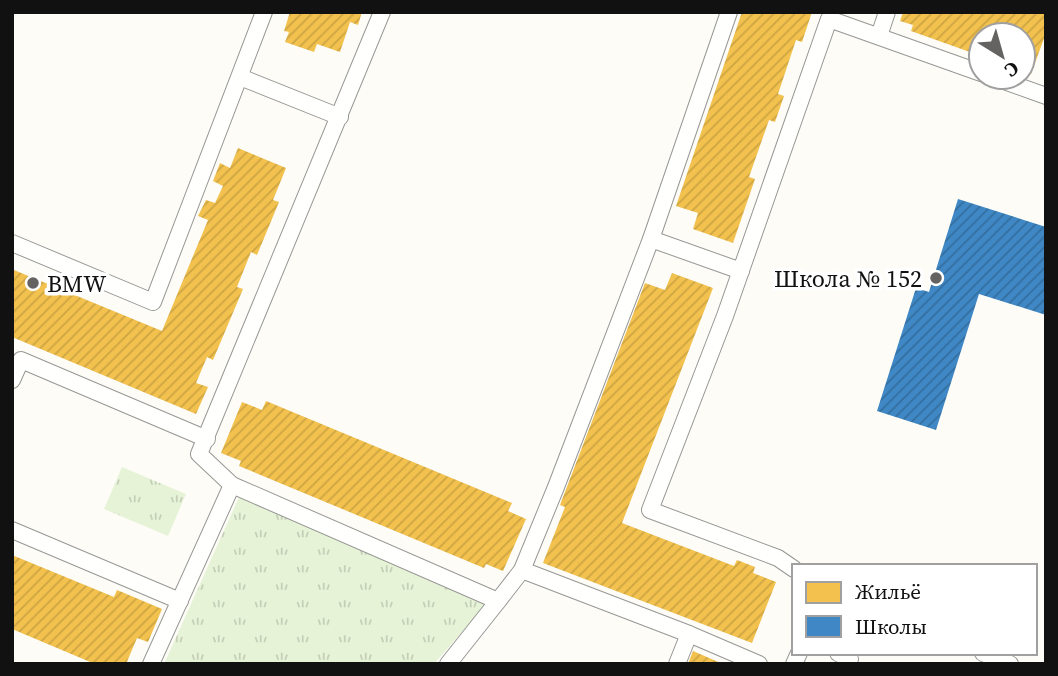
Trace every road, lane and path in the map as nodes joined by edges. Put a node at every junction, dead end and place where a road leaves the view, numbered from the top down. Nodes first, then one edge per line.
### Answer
1 (264, 12) edge
2 (383, 12) edge
3 (729, 12) edge
4 (887, 12) edge
5 (879, 36) junction
6 (967, 68) edge
7 (240, 77) junction
8 (340, 117) junction
9 (651, 239) junction
10 (12, 243) edge
11 (741, 271) junction
12 (12, 380) edge
13 (207, 439) junction
14 (232, 485) junction
15 (12, 530) edge
16 (792, 568) edge
17 (522, 570) junction
18 (180, 601) junction
19 (498, 601) junction
20 (690, 634) junction
21 (988, 655) edge
22 (151, 664) edge
23 (448, 664) edge
24 (677, 664) edge
25 (759, 664) edge
26 (1010, 664) edge

1 - 7 lane
2 - 8 lane
3 - 9 lane
4 - 5 lane
5 - 6 lane
5 - 11 lane
7 - 8 lane
7 - 10 lane
8 - 13 lane
9 - 11 lane
9 - 17 lane
11 - 16 lane
12 - 13 lane
13 - 14 lane
14 - 18 lane
14 - 19 lane
15 - 18 lane
17 - 19 lane
17 - 20 lane
18 - 22 lane
19 - 23 lane
20 - 24 lane
20 - 25 lane
21 - 26 lane

